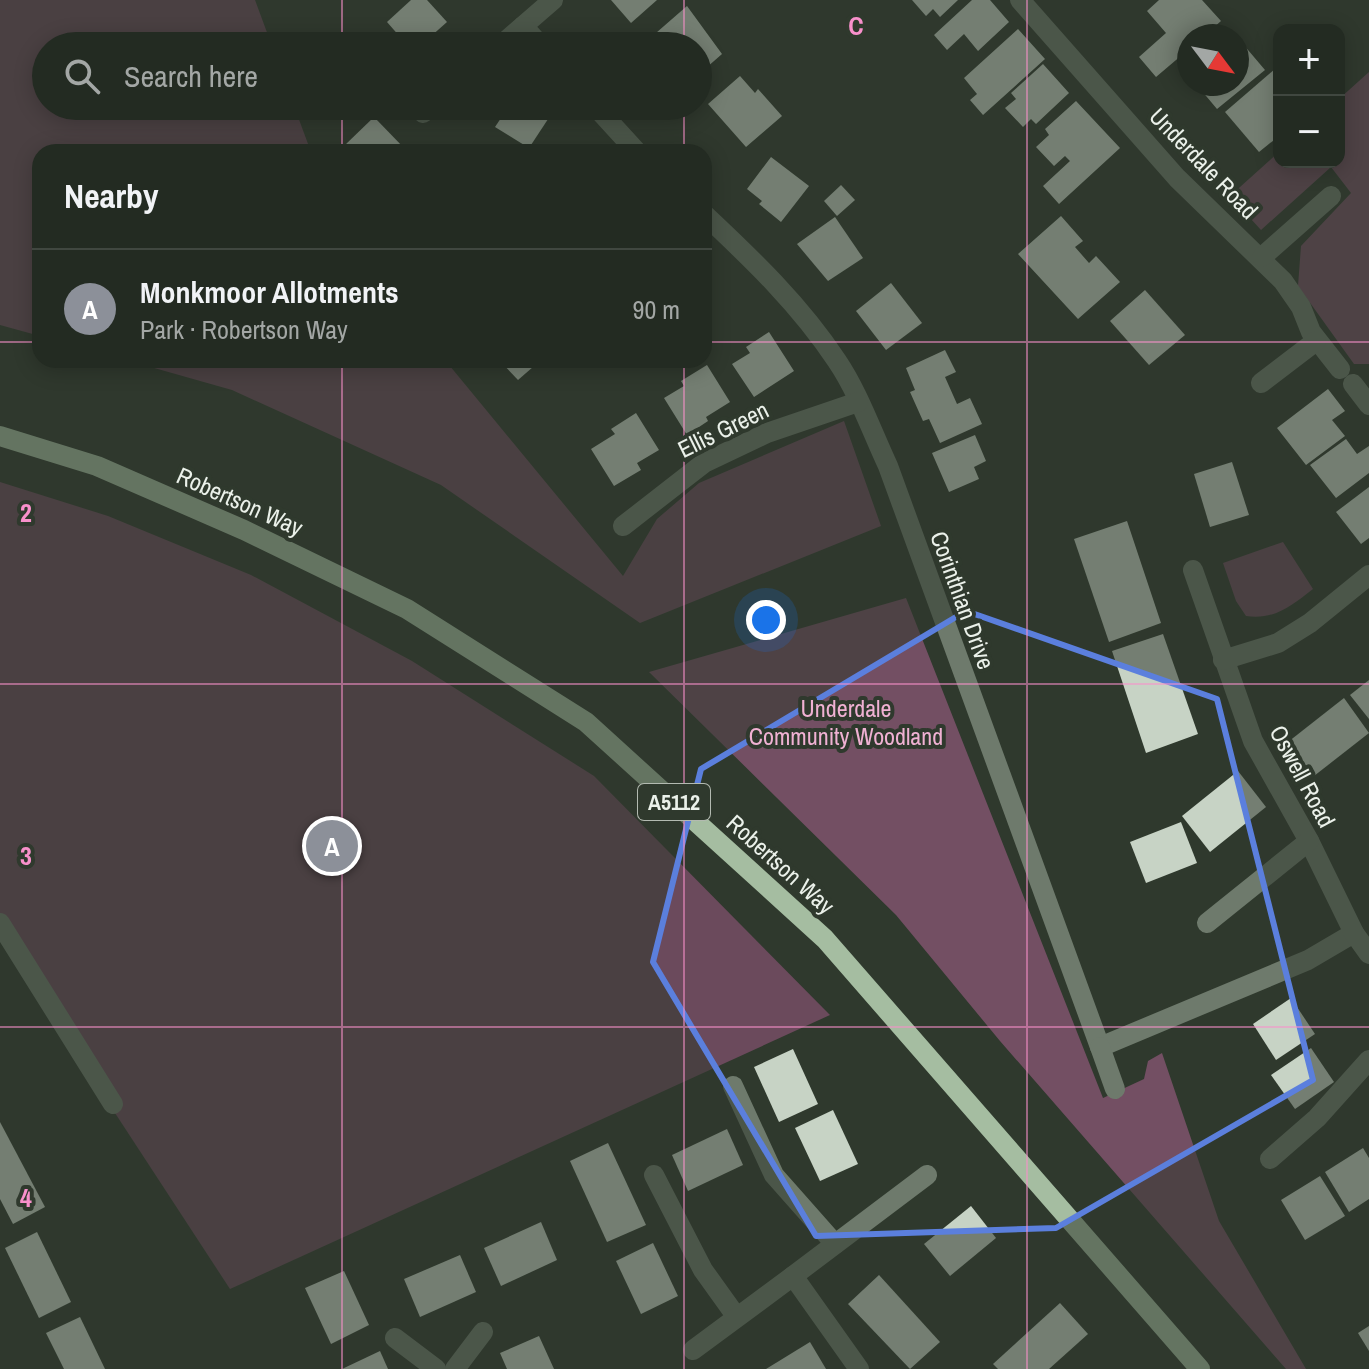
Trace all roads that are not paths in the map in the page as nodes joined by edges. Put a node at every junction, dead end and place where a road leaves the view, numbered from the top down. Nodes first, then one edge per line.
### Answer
1 (553, 0) edge
2 (1020, 0) edge
3 (523, 26) junction
4 (516, 32) edge
5 (528, 32) edge
6 (607, 120) edge
7 (627, 144) edge
8 (1331, 196) dead end
9 (712, 222) edge
10 (1262, 257) junction
11 (1316, 341) junction
12 (1261, 383) dead end
13 (858, 402) junction
14 (1369, 405) edge
15 (0, 436) edge
16 (623, 526) dead end
17 (1193, 570) dead end
18 (1369, 575) edge
19 (1223, 660) junction
20 (1309, 841) junction
21 (0, 923) edge
22 (1207, 923) dead end
23 (1354, 933) junction
24 (1369, 954) edge
25 (1100, 1047) junction
26 (1369, 1060) edge
27 (733, 1086) dead end
28 (1115, 1089) dead end
29 (113, 1104) dead end
30 (1270, 1159) dead end
31 (654, 1175) dead end
32 (927, 1175) dead end
33 (835, 1244) junction
34 (793, 1276) junction
35 (736, 1316) junction
36 (483, 1332) dead end
37 (395, 1338) dead end
38 (693, 1350) dead end
39 (436, 1369) edge
40 (455, 1369) edge
41 (859, 1369) edge
42 (1200, 1369) edge

1 - 3 street
2 - 10 street, Underdale Road
3 - 4 street
3 - 5 street
6 - 7 street
8 - 10 street
9 - 13 street, Corinthian Drive
10 - 11 street, Underdale Road
11 - 12 street
11 - 14 street, Underdale Road
13 - 16 street, Ellis Green
13 - 25 street, Corinthian Drive
15 - 42 main road, Robertson Way / A5112
17 - 19 street, Oswell Road
18 - 19 street
19 - 20 street, Oswell Road
20 - 22 street
20 - 23 street, Oswell Road
21 - 29 street
23 - 24 street, Oswell Road
23 - 25 street
25 - 28 street, Corinthian Drive
26 - 30 street
27 - 33 street
31 - 35 street
32 - 33 street
33 - 34 street
34 - 35 street
34 - 41 street
35 - 38 street
36 - 40 street
37 - 39 street

